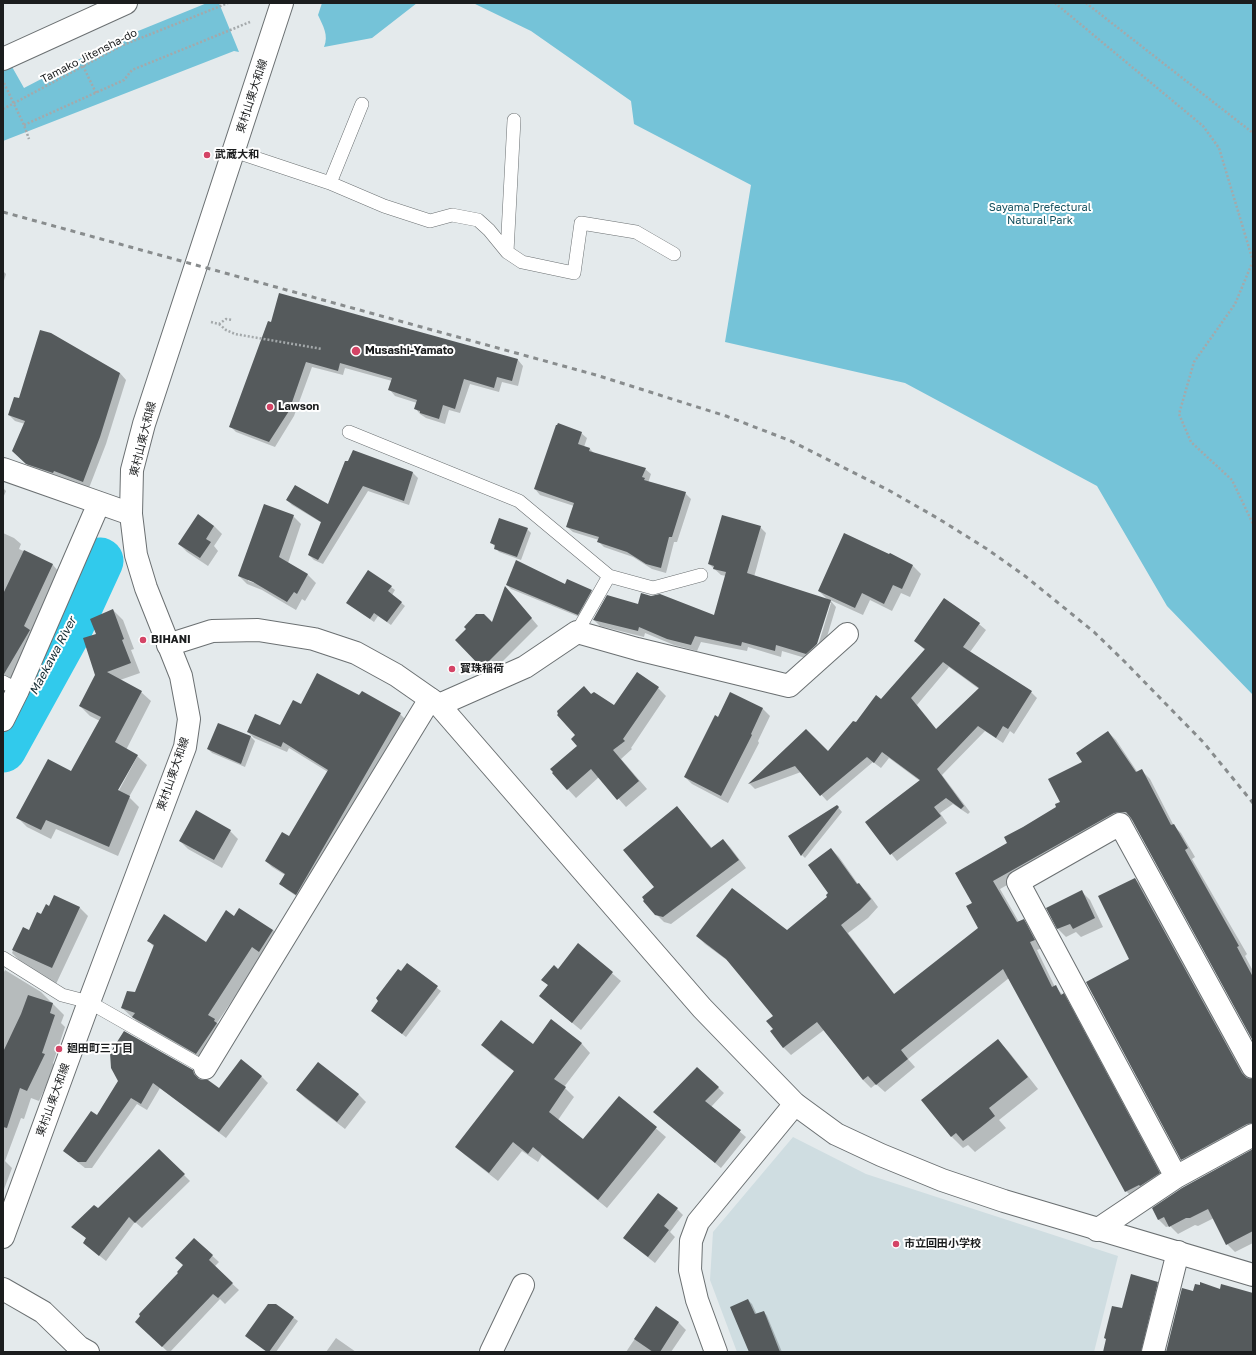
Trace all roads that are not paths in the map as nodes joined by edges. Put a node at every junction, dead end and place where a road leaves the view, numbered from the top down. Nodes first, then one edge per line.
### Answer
1 (126, 3) edge
2 (282, 3) edge
3 (3, 59) edge
4 (362, 104) dead end
5 (514, 120) dead end
6 (234, 151) junction
7 (330, 183) junction
8 (507, 252) junction
9 (674, 254) dead end
10 (349, 432) dead end
11 (3, 469) edge
12 (99, 503) junction
13 (131, 514) junction
14 (700, 575) dead end
15 (609, 576) junction
16 (577, 632) junction
17 (847, 634) dead end
18 (168, 645) junction
19 (10, 686) edge
20 (435, 702) junction
21 (3, 720) edge
22 (3, 958) edge
23 (89, 1002) junction
24 (1253, 1067) edge
25 (205, 1068) joint
26 (795, 1104) junction
27 (1253, 1135) edge
28 (1176, 1177) junction
29 (1097, 1230) junction
30 (3, 1238) edge
31 (1178, 1252) junction
32 (1253, 1275) edge
33 (523, 1285) dead end
34 (3, 1289) edge
35 (88, 1352) edge
36 (491, 1352) edge
37 (716, 1352) edge
38 (1152, 1352) edge

1 - 3 street
2 - 6 street, 東村山東大和線
4 - 7 lane
5 - 8 lane
6 - 7 lane
6 - 13 street, 東村山東大和線
7 - 8 lane
8 - 9 lane
10 - 15 lane
11 - 12 street
12 - 13 street
12 - 19 street
13 - 18 street, 東村山東大和線
14 - 15 lane
15 - 16 lane
16 - 17 street
16 - 20 street
18 - 20 street
18 - 23 street, 東村山東大和線
19 - 21 street
20 - 25 street
20 - 26 street
22 - 23 lane
23 - 25 lane
23 - 30 street, 東村山東大和線
24 - 28 street
26 - 29 street
26 - 37 street
27 - 28 street
28 - 29 street
29 - 31 street
31 - 32 street
31 - 38 street
33 - 36 street
34 - 35 street

